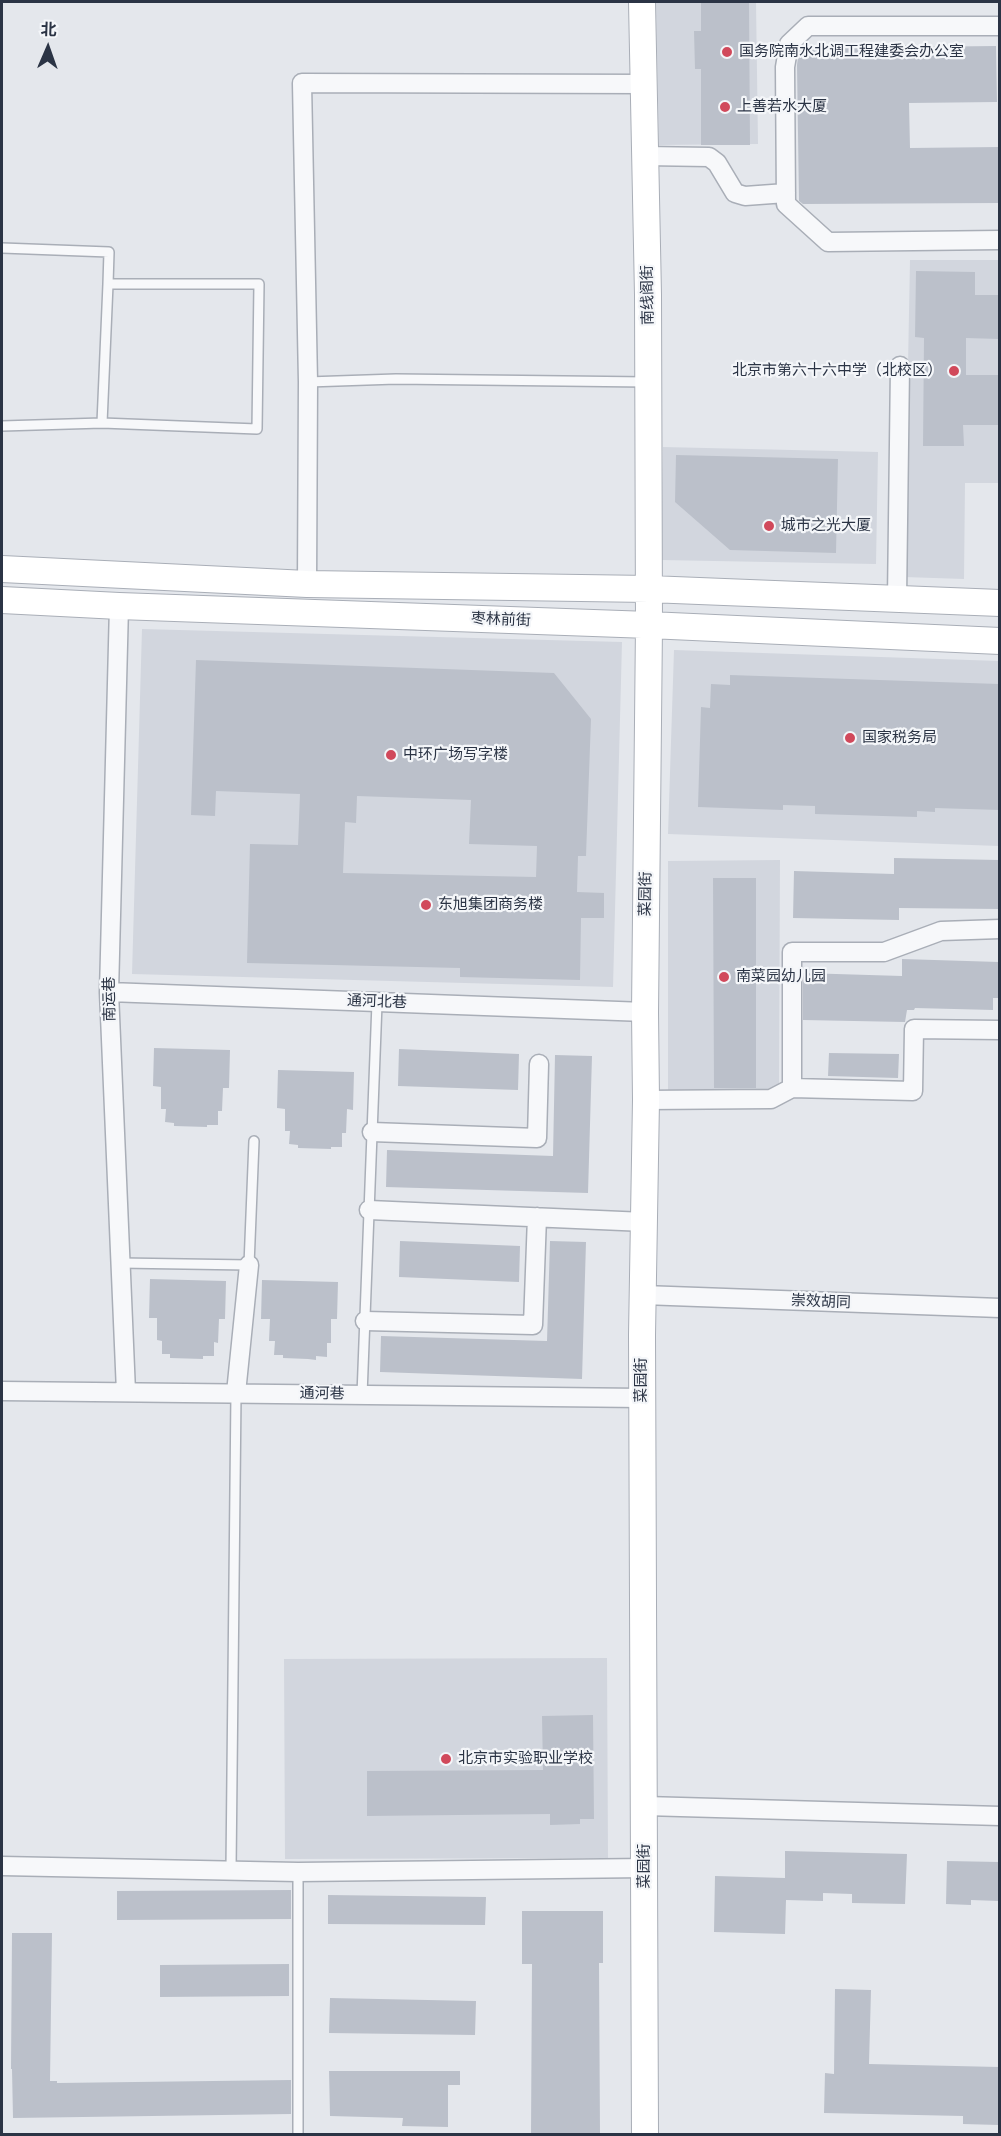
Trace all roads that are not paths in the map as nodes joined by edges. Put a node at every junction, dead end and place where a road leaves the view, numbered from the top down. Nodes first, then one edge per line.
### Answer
1 (642, 2) edge
2 (999, 26) edge
3 (645, 84) junction
4 (645, 156) junction
5 (786, 193) junction
6 (999, 240) edge
7 (2, 248) edge
8 (108, 284) junction
9 (900, 366) dead end
10 (308, 382) junction
11 (648, 382) junction
12 (102, 423) junction
13 (2, 426) edge
14 (2, 569) edge
15 (307, 584) junction
16 (649, 589) junction
17 (897, 599) junction
18 (2, 600) edge
19 (999, 603) edge
20 (119, 606) junction
21 (649, 625) junction
22 (999, 642) edge
23 (999, 929) edge
24 (109, 992) junction
25 (377, 1003) junction
26 (645, 1012) junction
27 (999, 1030) edge
28 (539, 1064) dead end
29 (792, 1088) junction
30 (646, 1100) junction
31 (372, 1132) junction
32 (254, 1141) dead end
33 (369, 1210) junction
34 (537, 1217) junction
35 (645, 1222) junction
36 (120, 1263) junction
37 (249, 1265) junction
38 (643, 1295) junction
39 (999, 1308) edge
40 (365, 1321) junction
41 (2, 1391) edge
42 (126, 1392) junction
43 (236, 1393) junction
44 (362, 1395) junction
45 (642, 1398) junction
46 (645, 1806) junction
47 (999, 1816) edge
48 (2, 1866) edge
49 (646, 1868) junction
50 (231, 1869) junction
51 (298, 1872) junction
52 (298, 2134) edge
53 (645, 2134) edge

1 - 3 street, 南线阁街
2 - 5 street
3 - 4 street, 南线阁街
3 - 10 street
4 - 5 street
4 - 11 street, 南线阁街
5 - 6 street
7 - 8 lane
8 - 12 lane
8 - 12 lane
9 - 17 street
10 - 11 lane
10 - 15 street
11 - 16 street, 南线阁街
12 - 13 lane
14 - 15 street
15 - 16 street
16 - 17 street
16 - 21 street, 菜园街
17 - 19 street
18 - 20 street, 枣林前街
20 - 21 street, 枣林前街
20 - 24 street, 南运巷
21 - 22 street, 枣林前街
21 - 26 street, 菜园街
23 - 29 street
24 - 25 street, 通河北巷
24 - 36 street, 南运巷
25 - 26 street, 通河北巷
25 - 31 lane
26 - 30 street, 菜园街
27 - 29 street
28 - 31 street
29 - 30 street
30 - 35 street, 菜园街
31 - 33 lane
32 - 37 lane
33 - 34 street
33 - 40 lane
34 - 35 street
34 - 40 street
35 - 38 street, 菜园街
36 - 37 lane
36 - 42 street, 南运巷
37 - 43 street
38 - 39 street, 崇效胡同
38 - 45 street, 菜园街
40 - 44 lane
41 - 42 street, 通河巷
42 - 43 street, 通河巷
43 - 44 street, 通河巷
43 - 50 lane
44 - 45 street, 通河巷
45 - 46 street, 菜园街
46 - 47 street
46 - 49 street, 菜园街
48 - 50 street
49 - 51 street
49 - 53 street, 菜园街
50 - 51 street
51 - 52 lane

